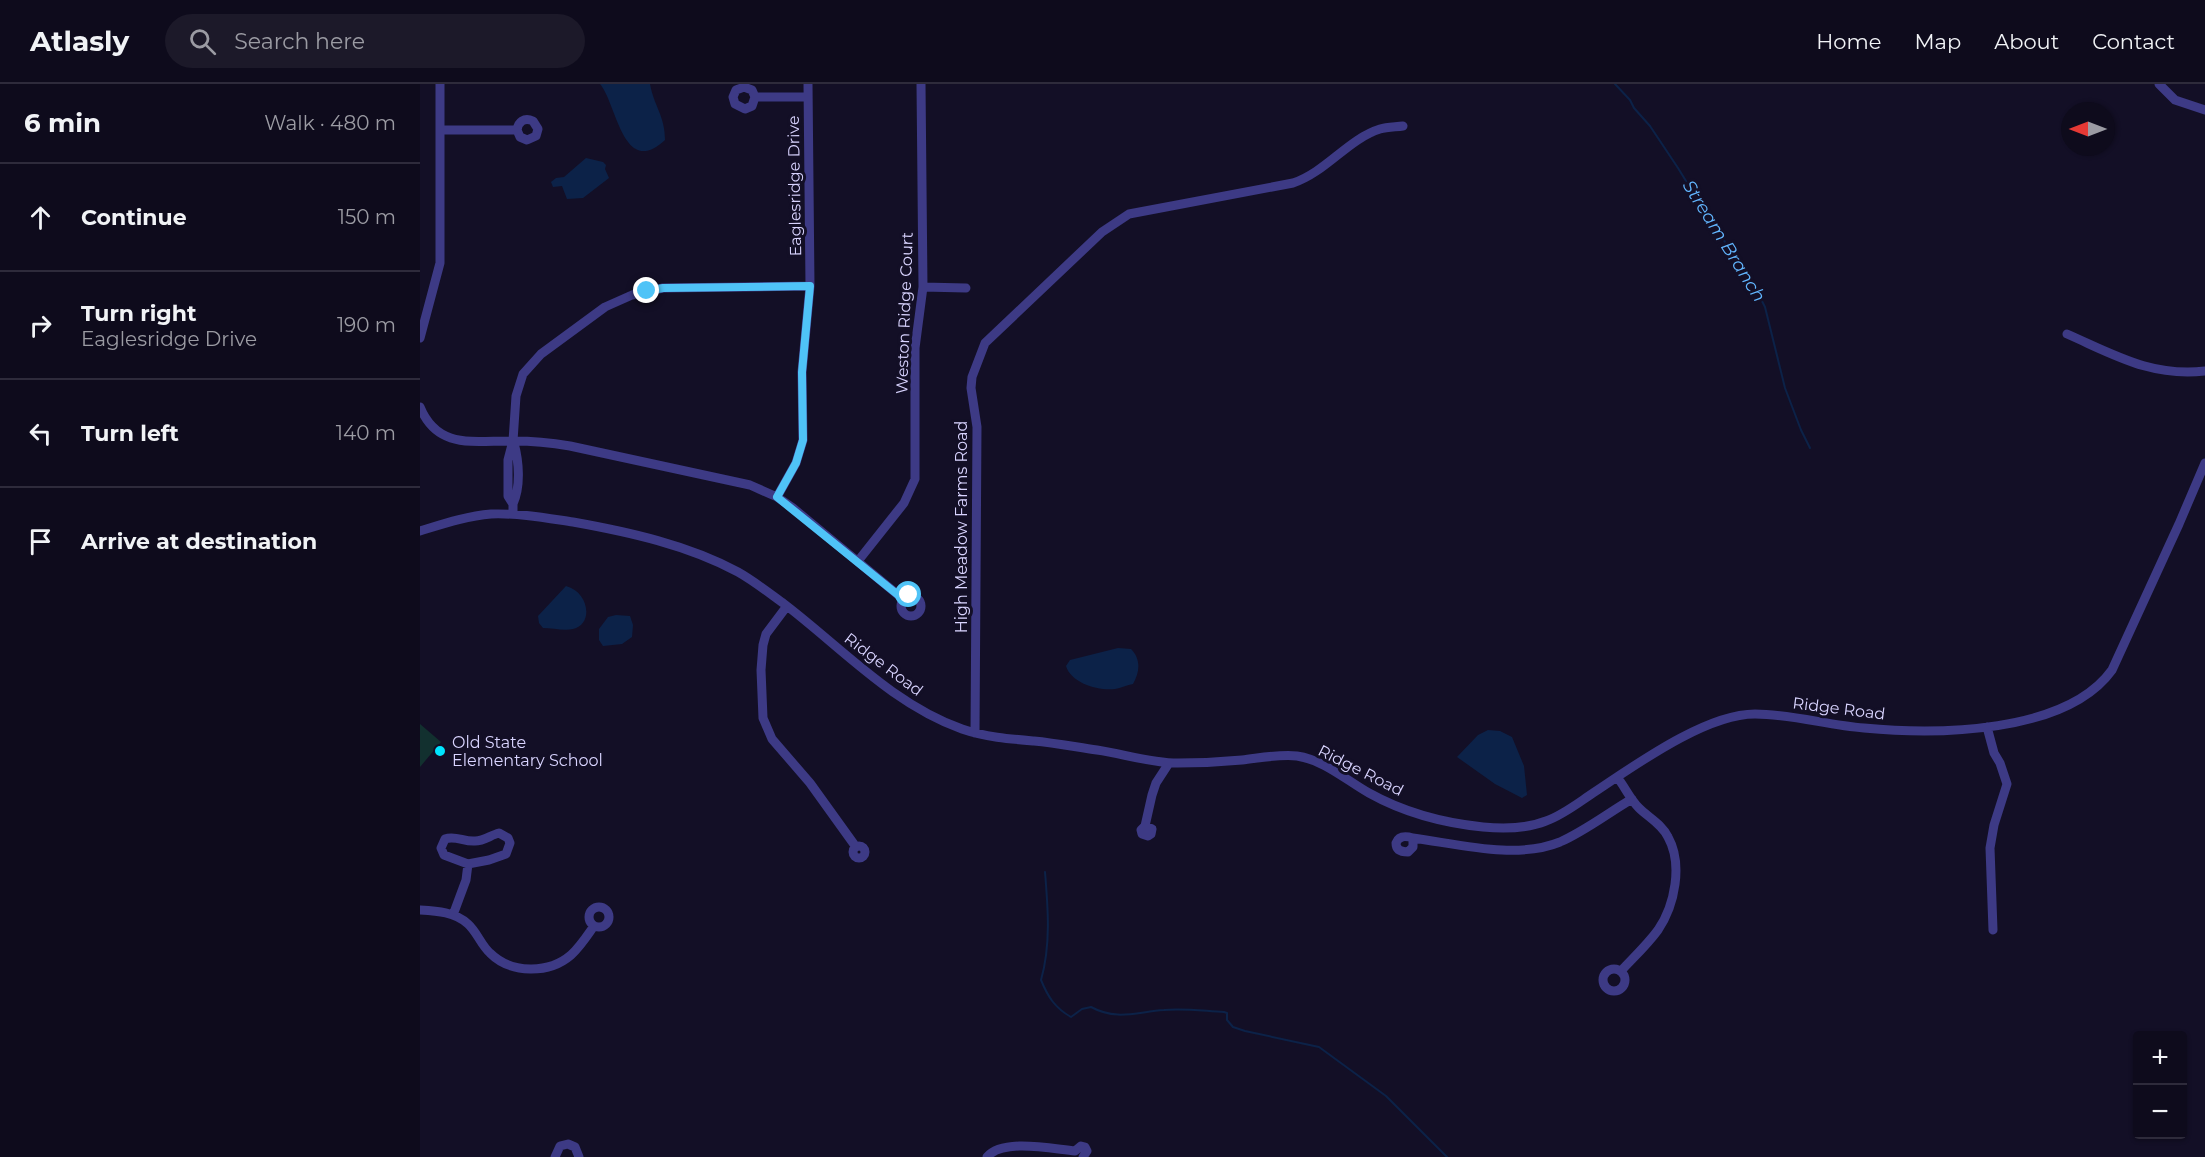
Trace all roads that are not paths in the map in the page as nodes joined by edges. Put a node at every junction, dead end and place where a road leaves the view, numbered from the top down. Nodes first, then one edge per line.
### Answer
1 (440, 84) edge
2 (808, 84) edge
3 (921, 84) edge
4 (2159, 84) edge
5 (808, 97) junction
6 (755, 98) dead end
7 (2205, 110) edge
8 (1403, 126) dead end
9 (440, 130) junction
10 (517, 130) dead end
11 (810, 286) junction
12 (923, 287) junction
13 (966, 288) dead end
14 (2067, 334) dead end
15 (420, 338) edge
16 (2205, 371) edge
17 (420, 407) edge
18 (513, 441) junction
19 (2205, 463) edge
20 (777, 497) junction
21 (513, 509) junction
22 (420, 531) edge
23 (858, 561) junction
24 (903, 599) dead end
25 (787, 606) junction
26 (1988, 726) junction
27 (975, 733) junction
28 (1169, 763) junction
29 (1617, 777) junction
30 (1632, 799) junction
31 (1145, 826) dead end
32 (1413, 838) dead end
33 (856, 847) dead end
34 (468, 864) junction
35 (420, 910) edge
36 (453, 915) junction
37 (594, 926) dead end
38 (1993, 930) dead end
39 (1621, 972) dead end
40 (1079, 1155) edge
41 (555, 1157) edge
42 (579, 1157) edge
43 (987, 1157) edge

1 - 9 street
2 - 5 street, Eaglesridge Drive
3 - 12 street, Weston Ridge Court
4 - 7 street
5 - 6 street
5 - 11 street, Eaglesridge Drive
8 - 27 street, High Meadow Farms Road
9 - 10 street
9 - 15 street
11 - 18 street
11 - 20 street, Eaglesridge Drive
12 - 13 street
12 - 23 street, Weston Ridge Court
14 - 16 street
17 - 18 street
18 - 20 street
18 - 21 street
19 - 26 street, Ridge Road
20 - 23 street
21 - 22 street, Ridge Road
21 - 25 street, Ridge Road
23 - 24 street
25 - 27 street, Ridge Road
25 - 33 street
26 - 29 street, Ridge Road
26 - 38 street
27 - 28 street, Ridge Road
28 - 29 street, Ridge Road
28 - 31 street
29 - 30 street
30 - 32 street
30 - 39 street
34 - 34 street
34 - 36 street
35 - 36 street
36 - 37 street
40 - 43 street
41 - 42 street

